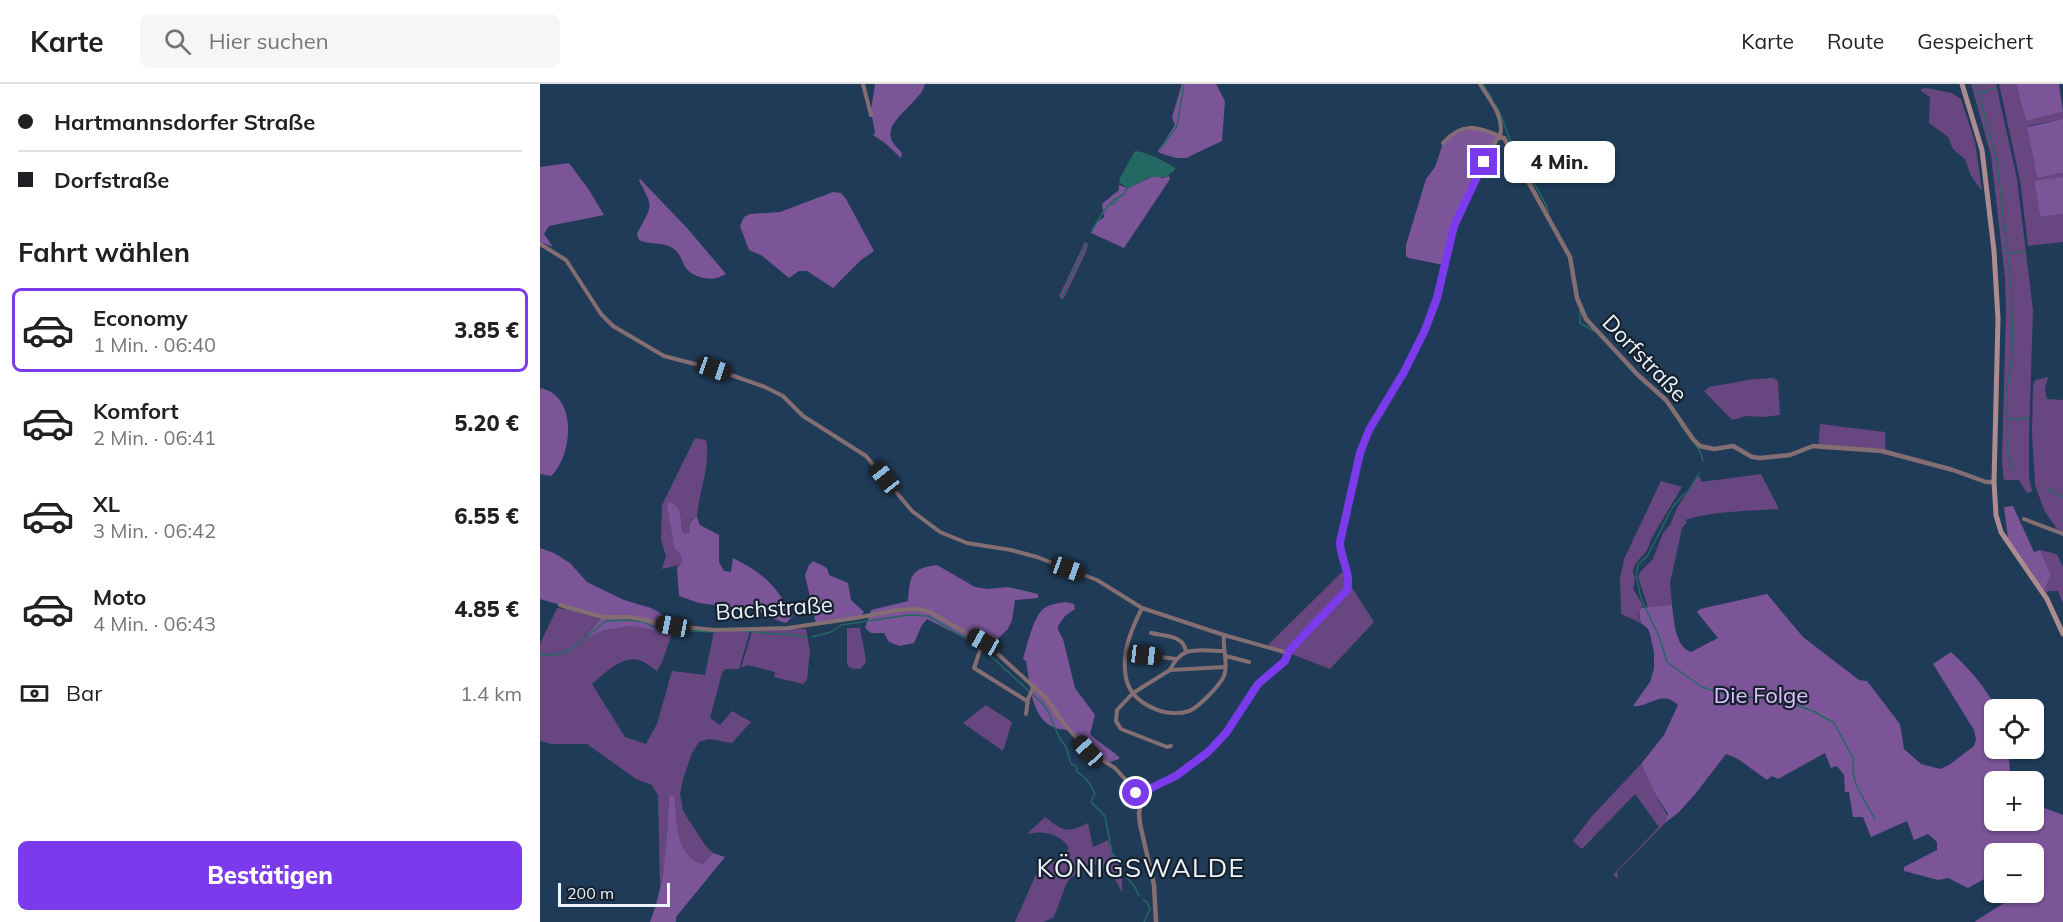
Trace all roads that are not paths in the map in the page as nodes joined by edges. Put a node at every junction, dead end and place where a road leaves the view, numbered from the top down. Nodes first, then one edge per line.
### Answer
1 (862, 84) edge
2 (1479, 84) edge
3 (1962, 84) edge
4 (871, 115) dead end
5 (1500, 136) junction
6 (1443, 142) dead end
7 (540, 244) edge
8 (1994, 482) junction
9 (2024, 519) dead end
10 (2063, 534) edge
11 (560, 605) dead end
12 (1142, 608) junction
13 (1151, 633) dead end
14 (2063, 634) edge
15 (1224, 635) junction
16 (982, 646) junction
17 (1223, 651) junction
18 (1186, 652) junction
19 (1288, 653) junction
20 (1145, 655) dead end
21 (1226, 656) junction
22 (1176, 659) junction
23 (1249, 662) dead end
24 (1225, 667) junction
25 (1170, 670) junction
26 (1034, 686) junction
27 (1133, 693) junction
28 (1027, 701) junction
29 (1026, 714) dead end
30 (1171, 746) dead end
31 (1142, 798) junction
32 (1156, 922) edge

1 - 4 street
2 - 5 street, Dorfstraße
3 - 8 main road
5 - 6 street
5 - 8 street, Dorfstraße
5 - 19 street
7 - 12 street
8 - 14 main road
9 - 10 street
11 - 16 street, Bachstraße
12 - 15 street
12 - 27 street
13 - 18 street
15 - 17 street
15 - 19 street
16 - 26 street, Bachstraße
16 - 28 street
17 - 18 street
17 - 21 street
18 - 22 street
19 - 31 street
20 - 22 street
21 - 23 street
21 - 24 street
22 - 25 street
24 - 25 street
24 - 27 street
25 - 27 street
26 - 28 street
26 - 31 street, Bachstraße
27 - 30 street
28 - 29 street
31 - 32 street

